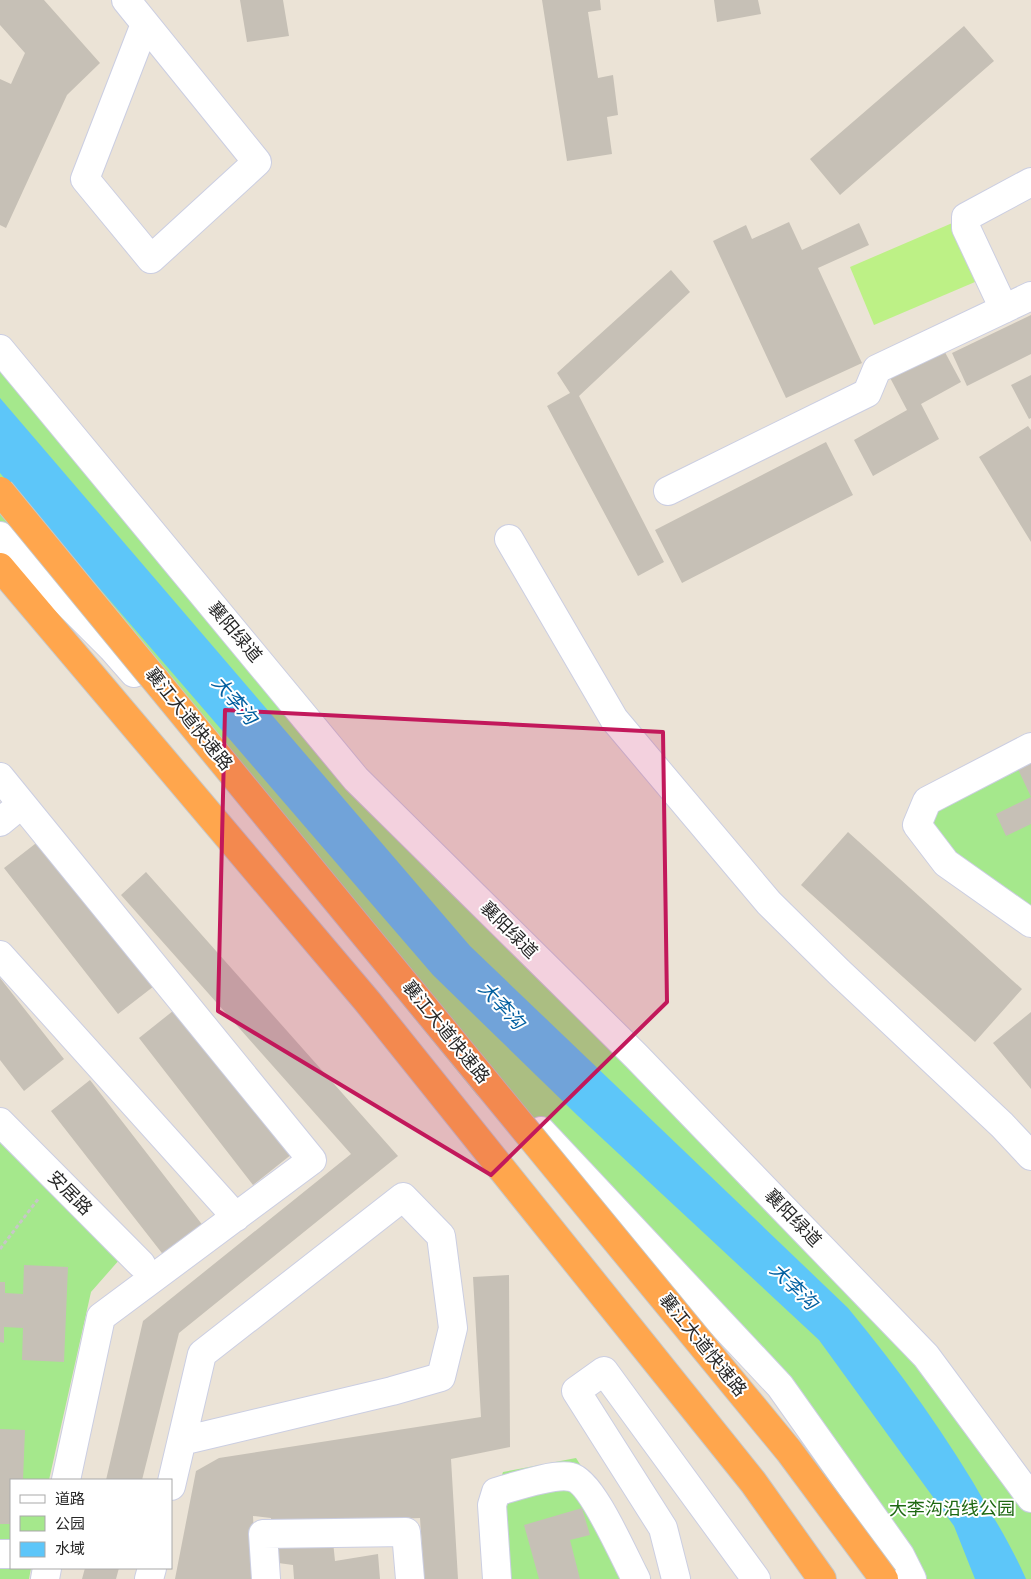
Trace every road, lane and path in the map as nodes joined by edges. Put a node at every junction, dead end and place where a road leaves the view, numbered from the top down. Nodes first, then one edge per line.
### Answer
1 (126, 0) edge
2 (145, 24) junction
3 (1031, 182) edge
4 (1031, 296) edge
5 (1004, 309) junction
6 (0, 349) edge
7 (0, 491) edge
8 (668, 492) dead end
9 (0, 536) edge
10 (509, 539) dead end
11 (0, 567) edge
12 (1031, 747) edge
13 (0, 778) edge
14 (22, 804) junction
15 (0, 822) edge
16 (1031, 923) edge
17 (0, 955) edge
18 (0, 1122) edge
19 (1031, 1156) edge
20 (54, 1177) junction
21 (236, 1217) junction
22 (0, 1249) edge
23 (141, 1264) dead end
24 (182, 1441) junction
25 (66, 1479) edge
26 (172, 1482) edge
27 (1031, 1498) edge
28 (266, 1579) edge
29 (410, 1579) edge
30 (497, 1579) edge
31 (636, 1579) edge
32 (676, 1579) edge
33 (756, 1579) edge
34 (822, 1579) edge
35 (884, 1579) edge
36 (912, 1579) edge

1 - 2 street
2 - 2 street
3 - 5 street
4 - 5 street
5 - 8 street
6 - 27 street, 襄阳绿道
7 - 35 highway, 襄江大道快速路, bridge
9 - 36 street
10 - 19 street
11 - 34 highway
12 - 16 street
13 - 14 street
14 - 15 street
14 - 21 street
17 - 21 street
18 - 20 street, 安居路
20 - 22 path
20 - 23 street, 安居路
21 - 25 street
24 - 24 street
24 - 26 street
28 - 29 street
30 - 31 street
32 - 33 street

